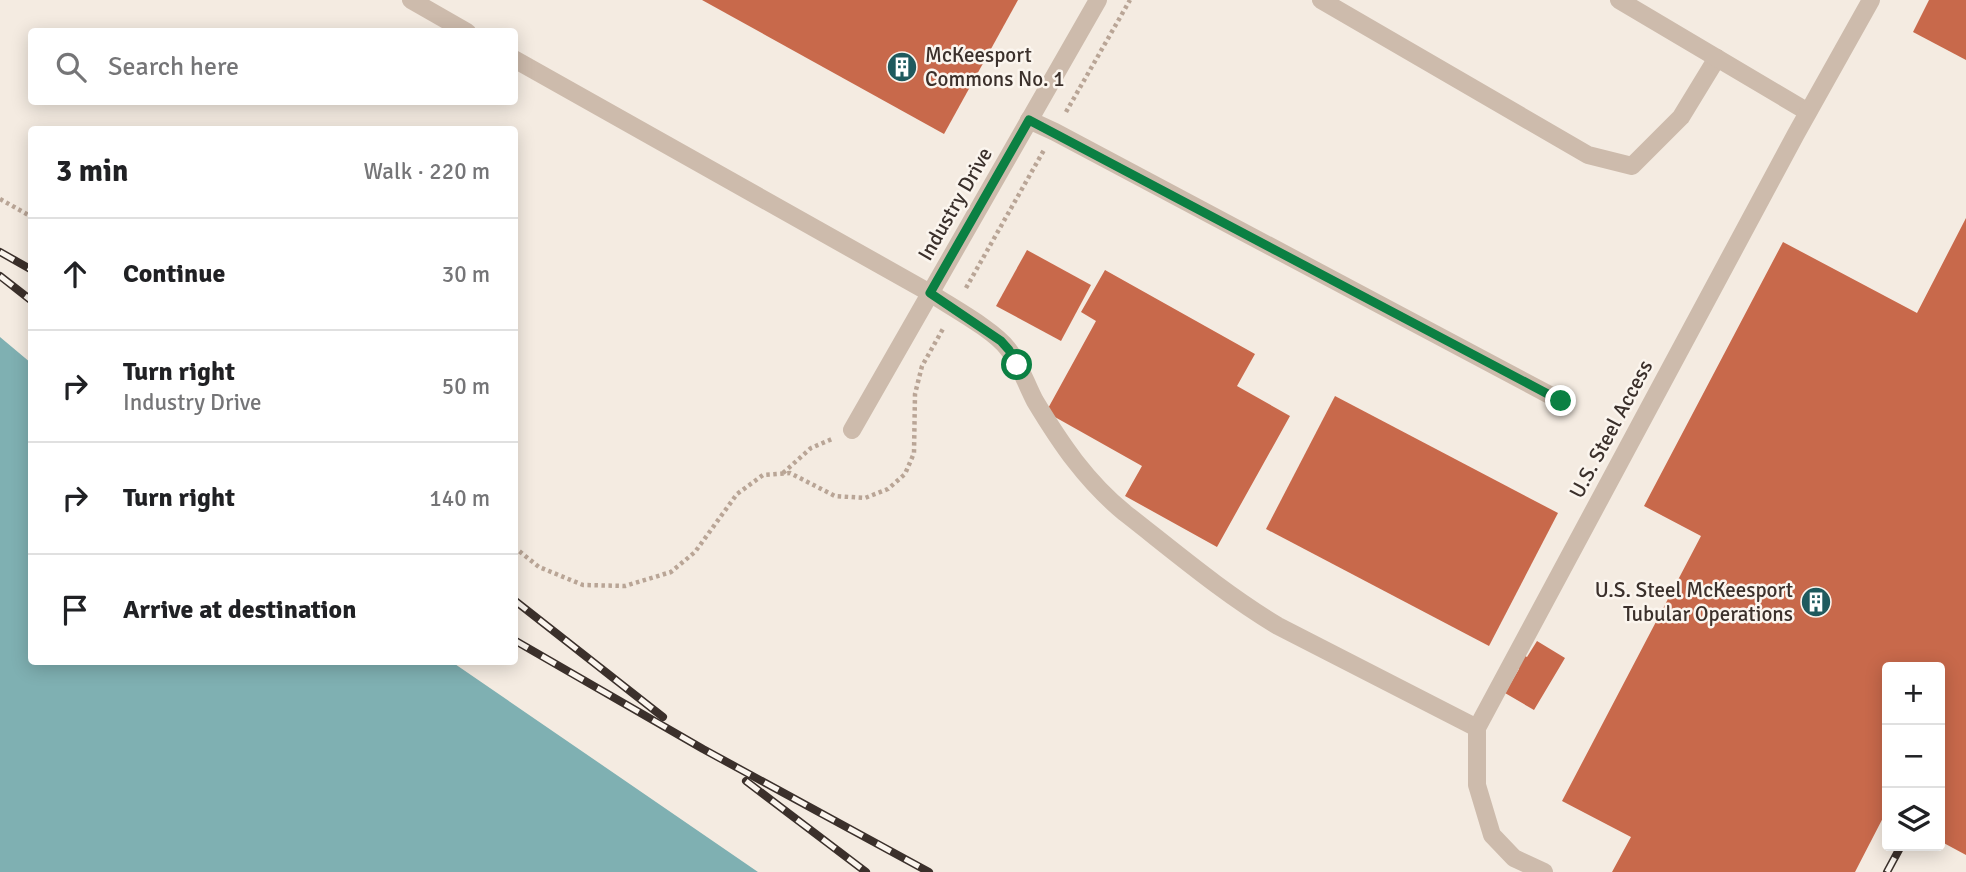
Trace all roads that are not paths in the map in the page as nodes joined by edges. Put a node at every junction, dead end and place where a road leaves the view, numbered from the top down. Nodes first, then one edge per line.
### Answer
1 (411, 0) edge
2 (1098, 0) edge
3 (1321, 0) edge
4 (1619, 0) edge
5 (1871, 0) edge
6 (460, 28) edge
7 (1717, 58) junction
8 (518, 60) edge
9 (1808, 112) junction
10 (1029, 120) junction
11 (930, 293) junction
12 (1561, 401) dead end
13 (852, 430) road end
14 (1477, 728) junction
15 (1544, 872) edge

1 - 6 street
2 - 10 street, Industry Drive
3 - 7 street
4 - 7 street
5 - 9 street, U.S. Steel Access
7 - 9 street
8 - 11 street
9 - 14 street, U.S. Steel Access
10 - 11 street, Industry Drive
10 - 12 street
11 - 13 street, Industry Drive
11 - 14 street
14 - 15 street, U.S. Steel Access

